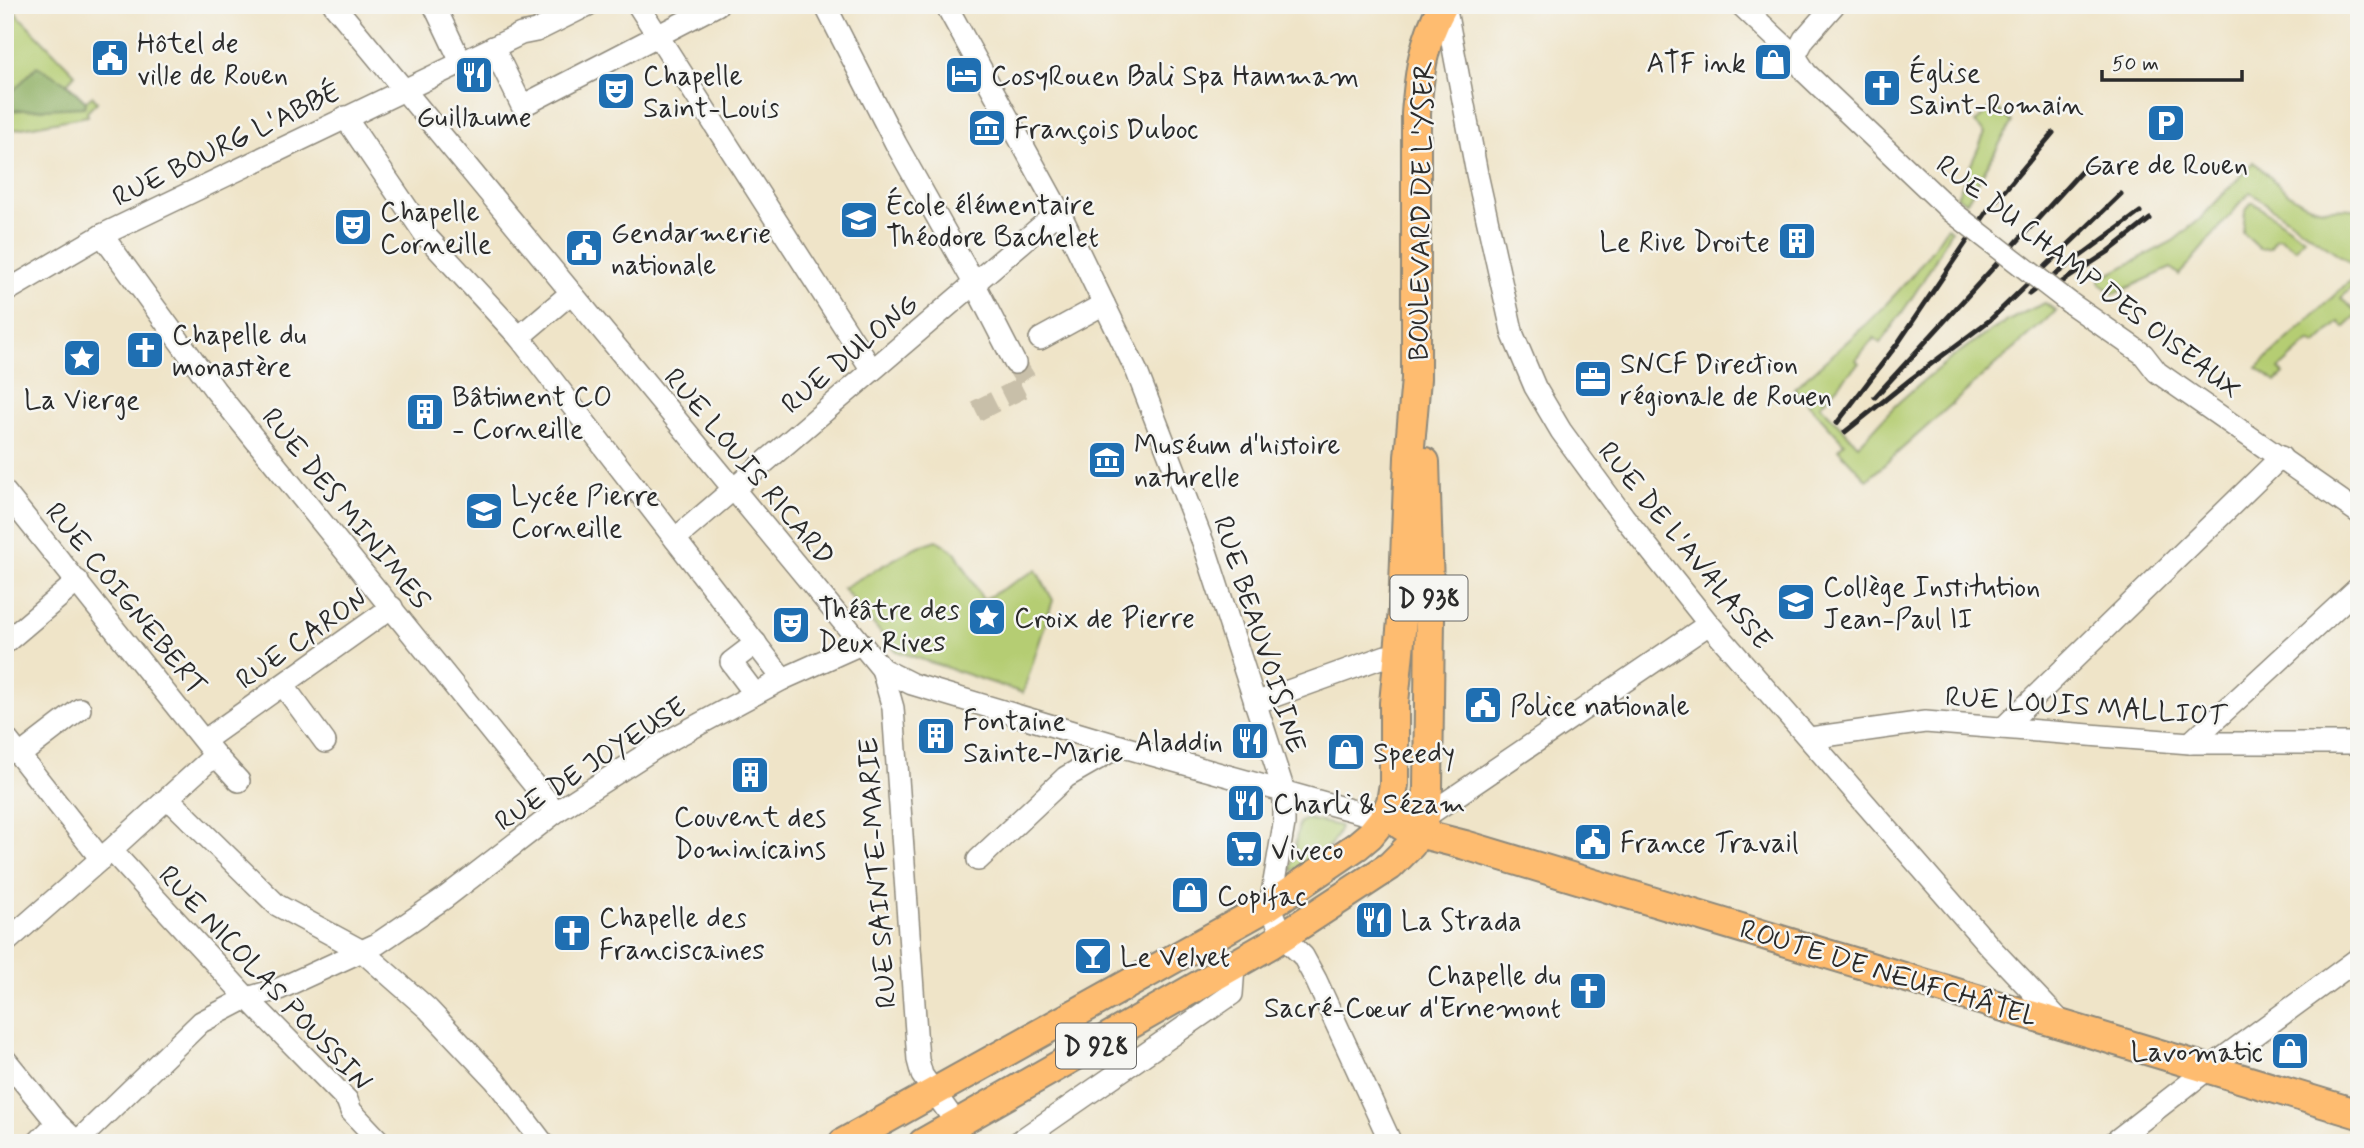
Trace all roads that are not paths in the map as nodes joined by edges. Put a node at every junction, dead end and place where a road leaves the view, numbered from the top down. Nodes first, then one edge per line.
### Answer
1 (334, 5) edge
2 (434, 5) edge
3 (587, 5) edge
4 (638, 5) edge
5 (717, 5) edge
6 (825, 5) edge
7 (946, 5) edge
8 (1444, 5) edge
9 (1741, 5) edge
10 (1834, 5) edge
11 (657, 36) junction
12 (477, 54) junction
13 (1795, 56) junction
14 (403, 89) junction
15 (345, 117) junction
16 (1059, 211) junction
17 (102, 234) junction
18 (974, 283) junction
19 (5, 292) edge
20 (571, 293) junction
21 (1104, 304) junction
22 (519, 337) junction
23 (1041, 339) dead end
24 (1016, 363) tunnel mouth
25 (872, 370) junction
26 (1416, 379) junction
27 (2281, 457) junction
28 (733, 489) junction
29 (5, 492) edge
30 (2359, 513) edge
31 (675, 539) junction
32 (78, 581) junction
33 (2359, 587) edge
34 (392, 607) junction
35 (1709, 624) junction
36 (5, 643) edge
37 (756, 643) junction
38 (861, 644) junction
39 (1398, 659) junction
40 (882, 669) junction
41 (783, 679) junction
42 (283, 685) junction
43 (755, 694) junction
44 (1255, 703) junction
45 (80, 709) dead end
46 (2003, 728) junction
47 (5, 737) edge
48 (1810, 738) junction
49 (325, 742) dead end
50 (2190, 743) junction
51 (2359, 743) edge
52 (1121, 746) junction
53 (210, 748) junction
54 (20, 755) junction
55 (239, 780) dead end
56 (1284, 791) junction
57 (168, 798) junction
58 (556, 812) junction
59 (1383, 819) junction
60 (1421, 825) junction
61 (106, 855) junction
62 (978, 860) dead end
63 (1269, 905) junction
64 (1283, 937) junction
65 (5, 943) edge
66 (362, 951) junction
67 (2359, 958) edge
68 (1234, 967) junction
69 (247, 998) junction
70 (2064, 1025) junction
71 (5, 1059) edge
72 (2208, 1069) junction
73 (929, 1084) junction
74 (2359, 1114) edge
75 (57, 1124) junction
76 (957, 1124) junction
77 (1021, 1141) edge
78 (77, 1142) edge
79 (37, 1143) edge
80 (380, 1143) edge
81 (543, 1143) edge
82 (843, 1143) edge
83 (923, 1143) edge
84 (1391, 1143) edge
85 (2113, 1143) edge

1 - 14 street, RUE LOUIS RICARD
2 - 12 street
3 - 12 street, RUE BOURG L'ABBÉ
4 - 11 street
5 - 11 street
6 - 18 street
7 - 16 street, RUE BEAUVOISINE
8 - 26 main road, BOULEVARD DE L'YSER / D 938
8 - 35 street, RUE DE L'AVALASSE
9 - 13 street, RUE DU CHAMP DES OISEAUX
10 - 13 street
11 - 12 street
11 - 25 street
12 - 14 street, RUE BOURG L'ABBÉ
13 - 27 street, RUE DU CHAMP DES OISEAUX, bridge
14 - 15 street, RUE BOURG L'ABBÉ
14 - 20 street, RUE LOUIS RICARD
15 - 17 street, RUE BOURG L'ABBÉ
15 - 22 street
16 - 18 street, RUE DULONG
16 - 21 street, RUE BEAUVOISINE
17 - 19 street, RUE BOURG L'ABBÉ
17 - 34 street, RUE DES MINIMES
18 - 24 street
18 - 25 street, RUE DULONG
20 - 22 street
20 - 28 street, RUE LOUIS RICARD
21 - 23 street
21 - 44 street, RUE BEAUVOISINE
22 - 31 street
25 - 28 street, RUE DULONG
26 - 39 main road, BOULEVARD DE L'YSER / D 938
26 - 60 main road, BOULEVARD DE L'YSER / D 938
27 - 30 street, RUE DU CHAMP DES OISEAUX
27 - 46 street
28 - 31 street, RUE DULONG
28 - 38 street, RUE LOUIS RICARD
29 - 32 street, RUE COIGNEBERT
31 - 37 street
32 - 36 street
32 - 53 street, RUE COIGNEBERT
33 - 50 street
34 - 42 street, RUE CARON
34 - 58 street, RUE DES MINIMES
35 - 48 street, RUE DE L'AVALASSE
35 - 60 street
37 - 41 street
37 - 43 street
38 - 40 street, RUE LOUIS RICARD
38 - 41 street, RUE DE JOYEUSE
39 - 44 street
39 - 59 main road, BOULEVARD DE L'YSER / D 938
40 - 52 street, RUE LOUIS RICARD
40 - 73 street, RUE SAINTE-MARIE
41 - 43 street, RUE DE JOYEUSE
42 - 49 street
42 - 53 street, RUE CARON
43 - 58 street, RUE DE JOYEUSE
44 - 56 street, RUE BEAUVOISINE
45 - 54 street
46 - 48 street, RUE LOUIS MALLIOT
46 - 50 street, RUE LOUIS MALLIOT
47 - 54 street, RUE NICOLAS POUSSIN
48 - 70 street, RUE DE L'AVALASSE
50 - 51 street, RUE LOUIS MALLIOT
52 - 56 street, RUE LOUIS RICARD
52 - 62 street
53 - 55 street, RUE COIGNEBERT
53 - 57 street, RUE CARON
54 - 61 street, RUE NICOLAS POUSSIN
56 - 59 street, RUE LOUIS RICARD
56 - 63 street, RUE BEAUVOISINE
57 - 61 street, RUE CARON
57 - 66 street
58 - 66 street, RUE DE JOYEUSE
59 - 60 main road, ROUTE DE NEUFCHÂTEL
59 - 63 main road, D 928
60 - 64 main road, D 928
60 - 70 main road, ROUTE DE NEUFCHÂTEL
61 - 65 street, RUE CARON
61 - 69 street, RUE NICOLAS POUSSIN
63 - 64 street
63 - 73 main road, D 928
64 - 68 main road, D 928
64 - 84 street
66 - 69 street, RUE DE JOYEUSE
66 - 81 street
67 - 72 street
68 - 76 main road, D 928
68 - 77 street
69 - 78 street, RUE DE JOYEUSE
69 - 80 street, RUE NICOLAS POUSSIN
70 - 72 main road, ROUTE DE NEUFCHÂTEL
71 - 75 street
72 - 74 main road, ROUTE DE NEUFCHÂTEL
72 - 85 street
73 - 76 street
73 - 82 main road, D 928
75 - 78 street
75 - 79 street
76 - 83 main road, D 928

